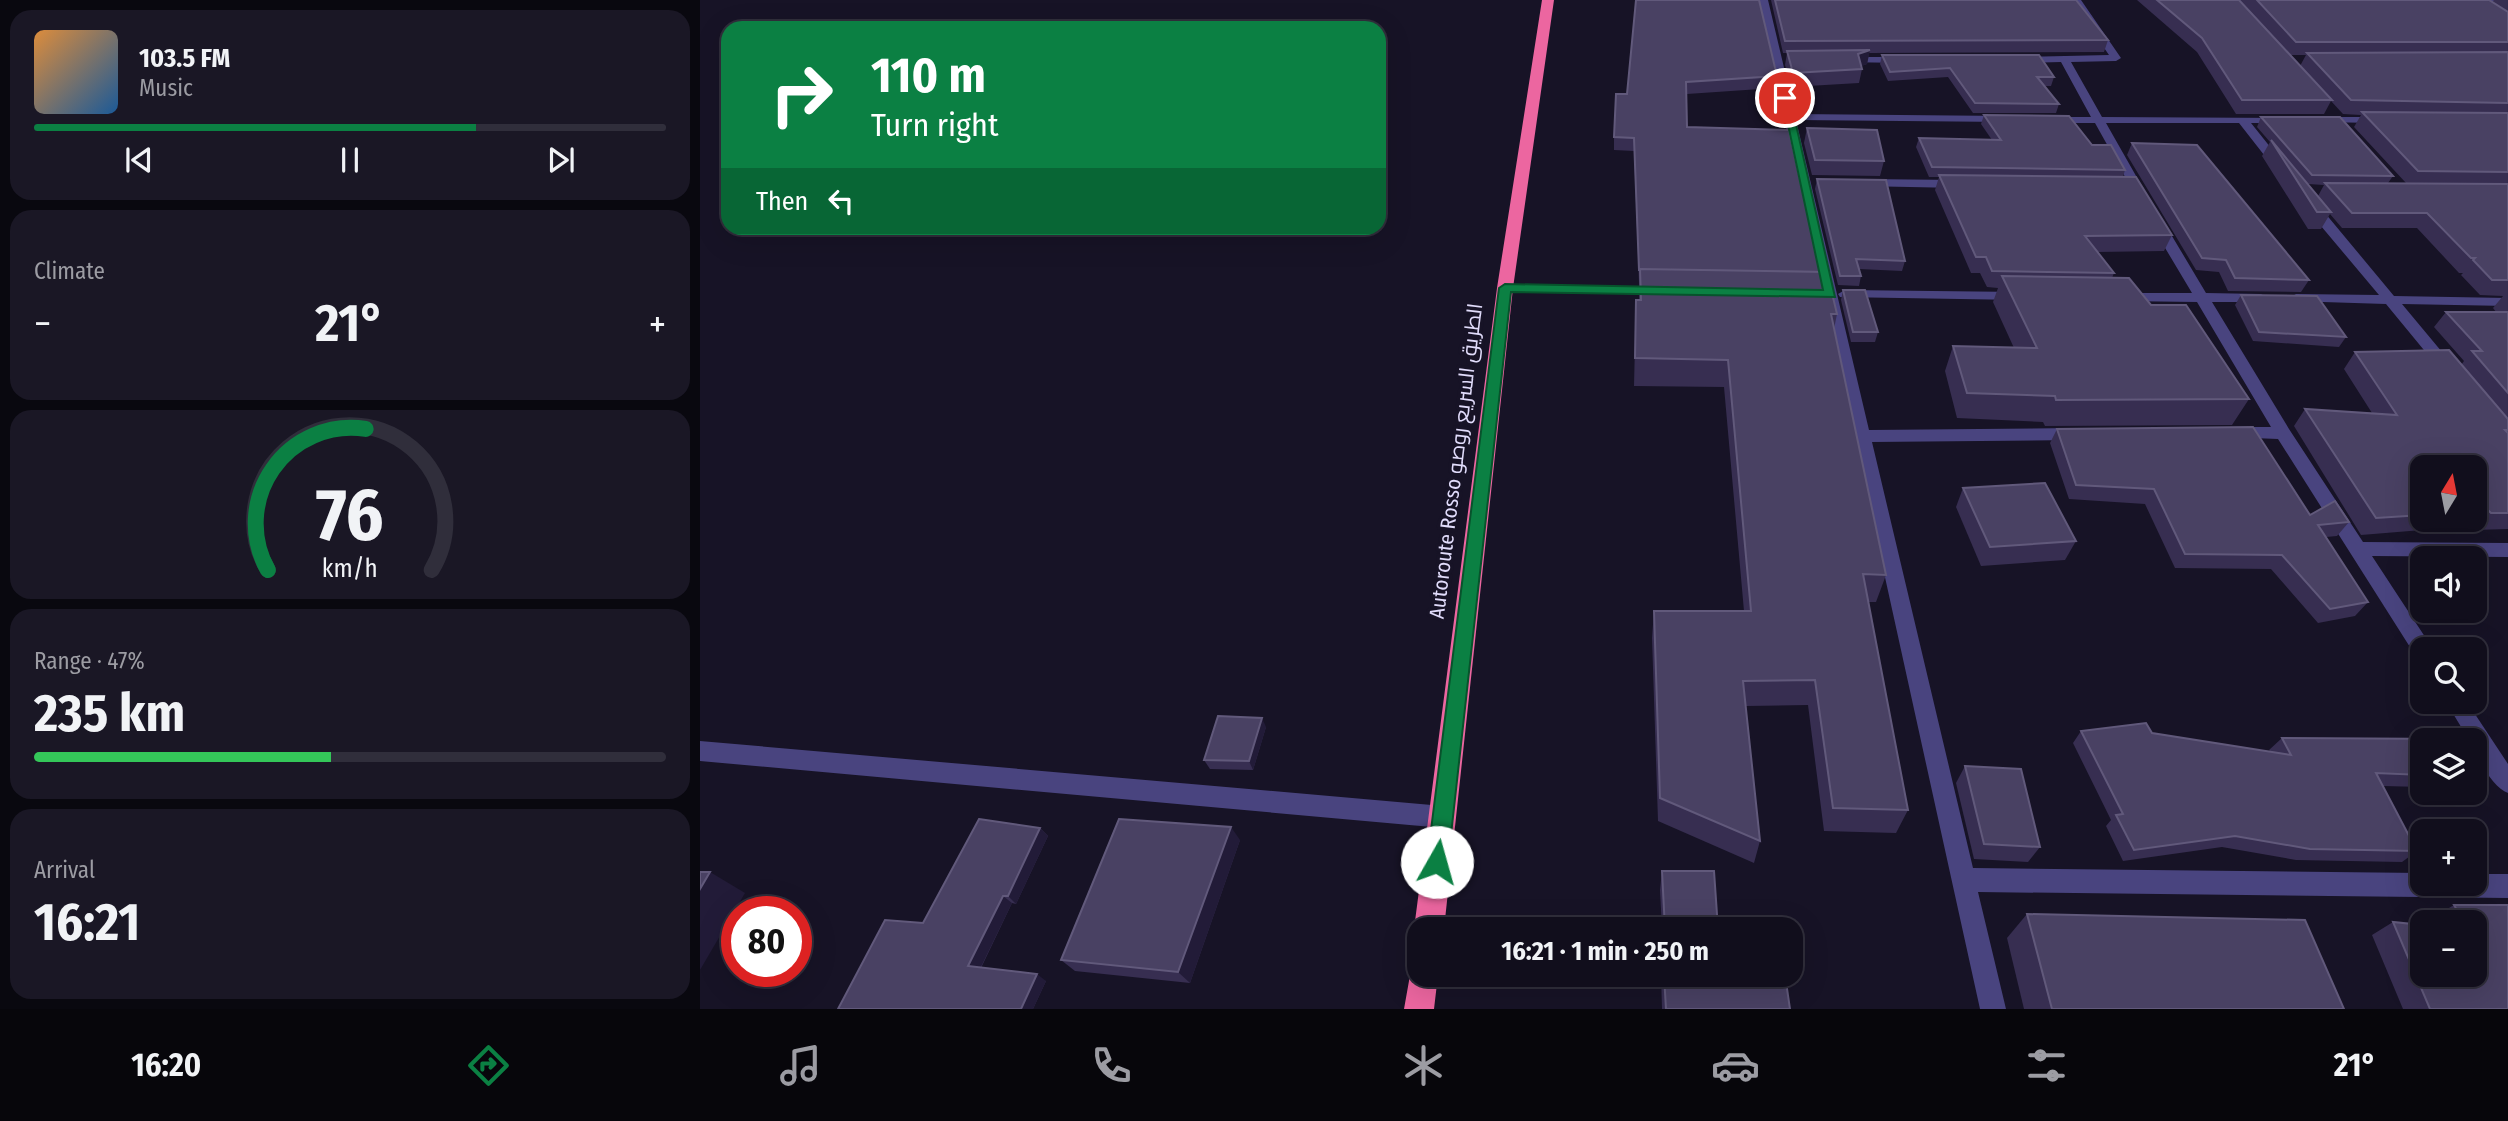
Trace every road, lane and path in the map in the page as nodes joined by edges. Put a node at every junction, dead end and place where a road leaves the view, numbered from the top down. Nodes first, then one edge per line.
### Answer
1 (1548, 0) edge
2 (1763, 0) edge
3 (2076, 0) edge
4 (2422, 0) edge
5 (2472, 0) edge
6 (2508, 1) edge
7 (2490, 13) edge
8 (1831, 60) edge
9 (1914, 60) edge
10 (2010, 60) edge
11 (2065, 60) junction
12 (2331, 110) edge
13 (1790, 117) junction
14 (2019, 119) edge
15 (2032, 119) edge
16 (2100, 120) junction
17 (2242, 120) junction
18 (2340, 120) junction
19 (2392, 121) edge
20 (2349, 130) edge
21 (2291, 181) edge
22 (1846, 183) edge
23 (1970, 184) edge
24 (2313, 191) edge
25 (1505, 288) junction
26 (1681, 291) edge
27 (1823, 294) junction
28 (2036, 296) edge
29 (2105, 296) edge
30 (2201, 297) junction
31 (2389, 299) junction
32 (2508, 302) edge
33 (2457, 380) edge
34 (2213, 433) edge
35 (2283, 433) junction
36 (2087, 434) edge
37 (1863, 436) junction
38 (2357, 549) junction
39 (2508, 550) edge
40 (2414, 637) edge
41 (2464, 714) edge
42 (700, 751) edge
43 (2508, 783) edge
44 (1443, 817) junction
45 (1964, 880) junction
46 (2508, 886) edge
47 (1430, 917) edge
48 (1422, 987) edge
49 (1419, 1009) edge
50 (1993, 1009) edge

1 - 25 highway, Autoroute Rosso الطريق السريع روصو
2 - 13 street
3 - 11 street
4 - 5 street
5 - 6 street
5 - 7 street
8 - 9 street
10 - 11 street
11 - 16 street
12 - 18 street
13 - 14 street
13 - 27 street
15 - 16 street
16 - 17 street
16 - 30 street
17 - 18 street
17 - 21 street
18 - 19 street
18 - 20 street
22 - 23 street
24 - 31 street
25 - 26 street
25 - 44 highway, Autoroute Rosso الطريق السريع روصو
27 - 28 street
27 - 37 street
29 - 30 street
30 - 31 street
30 - 35 street
31 - 32 street
31 - 33 street
34 - 35 street
35 - 38 street
36 - 37 street
37 - 45 street
38 - 39 street
38 - 40 street
41 - 43 street
42 - 44 street
44 - 47 highway, Autoroute Rosso الطريق السريع روصو
45 - 46 street
45 - 50 street
48 - 49 highway

